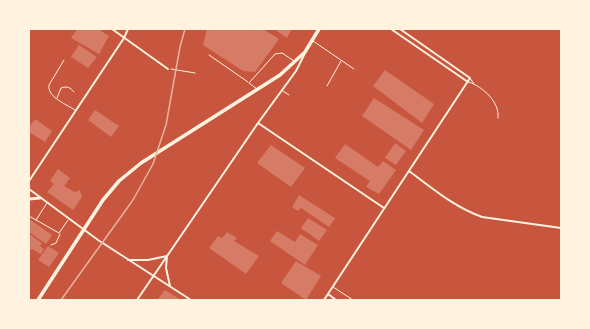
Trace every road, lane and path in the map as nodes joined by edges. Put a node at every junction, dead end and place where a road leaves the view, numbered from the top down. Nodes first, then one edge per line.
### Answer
1 (112, 29) edge
2 (128, 29) edge
3 (319, 29) edge
4 (390, 29) edge
5 (400, 29) edge
6 (124, 38) junction
7 (312, 40) junction
8 (306, 52) junction
9 (209, 55) dead end
10 (64, 60) dead end
11 (341, 60) junction
12 (294, 62) junction
13 (168, 68) dead end
14 (172, 69) dead end
15 (354, 69) dead end
16 (195, 73) dead end
17 (470, 78) junction
18 (468, 82) junction
19 (249, 83) junction
20 (474, 84) junction
21 (327, 86) dead end
22 (258, 90) junction
23 (283, 90) junction
24 (74, 92) dead end
25 (289, 95) dead end
26 (57, 98) junction
27 (76, 110) junction
28 (498, 118) dead end
29 (258, 123) junction
30 (409, 171) junction
31 (29, 181) edge
32 (29, 189) edge
33 (29, 192) edge
34 (33, 193) junction
35 (40, 198) junction
36 (29, 199) edge
37 (47, 203) junction
38 (384, 208) junction
39 (29, 216) edge
40 (69, 218) junction
41 (36, 220) junction
42 (561, 228) edge
43 (84, 229) junction
44 (60, 233) junction
45 (51, 245) dead end
46 (167, 256) junction
47 (128, 260) junction
48 (153, 275) junction
49 (170, 287) junction
50 (332, 287) junction
51 (328, 294) junction
52 (38, 300) edge
53 (137, 300) edge
54 (191, 300) edge
55 (324, 300) edge
56 (336, 300) edge
57 (353, 300) edge

1 - 6 street
2 - 6 street
3 - 7 highway
4 - 18 street
5 - 17 street
6 - 13 street
6 - 27 street
7 - 8 highway
7 - 11 lane
8 - 12 highway
8 - 23 street
9 - 19 lane
10 - 26 lane
11 - 15 lane
11 - 21 lane
12 - 19 lane
12 - 22 highway
14 - 16 path
17 - 18 street
17 - 20 lane
18 - 20 lane
18 - 30 street
19 - 22 lane
20 - 28 lane
22 - 43 highway
23 - 25 lane
23 - 29 street
24 - 26 lane
26 - 27 lane
27 - 31 street
29 - 38 street
29 - 46 street
30 - 38 street
30 - 42 street
32 - 34 street
33 - 34 street
34 - 35 street
35 - 36 street
35 - 37 street
37 - 40 street
37 - 41 lane
38 - 50 street
39 - 41 lane
40 - 43 street
40 - 44 lane
41 - 44 lane
43 - 47 street
43 - 52 highway
44 - 45 lane
46 - 47 street
46 - 48 street
46 - 49 street
47 - 48 street
48 - 49 street
48 - 53 street
49 - 54 street
50 - 51 street
50 - 57 lane
51 - 55 street
51 - 56 street

